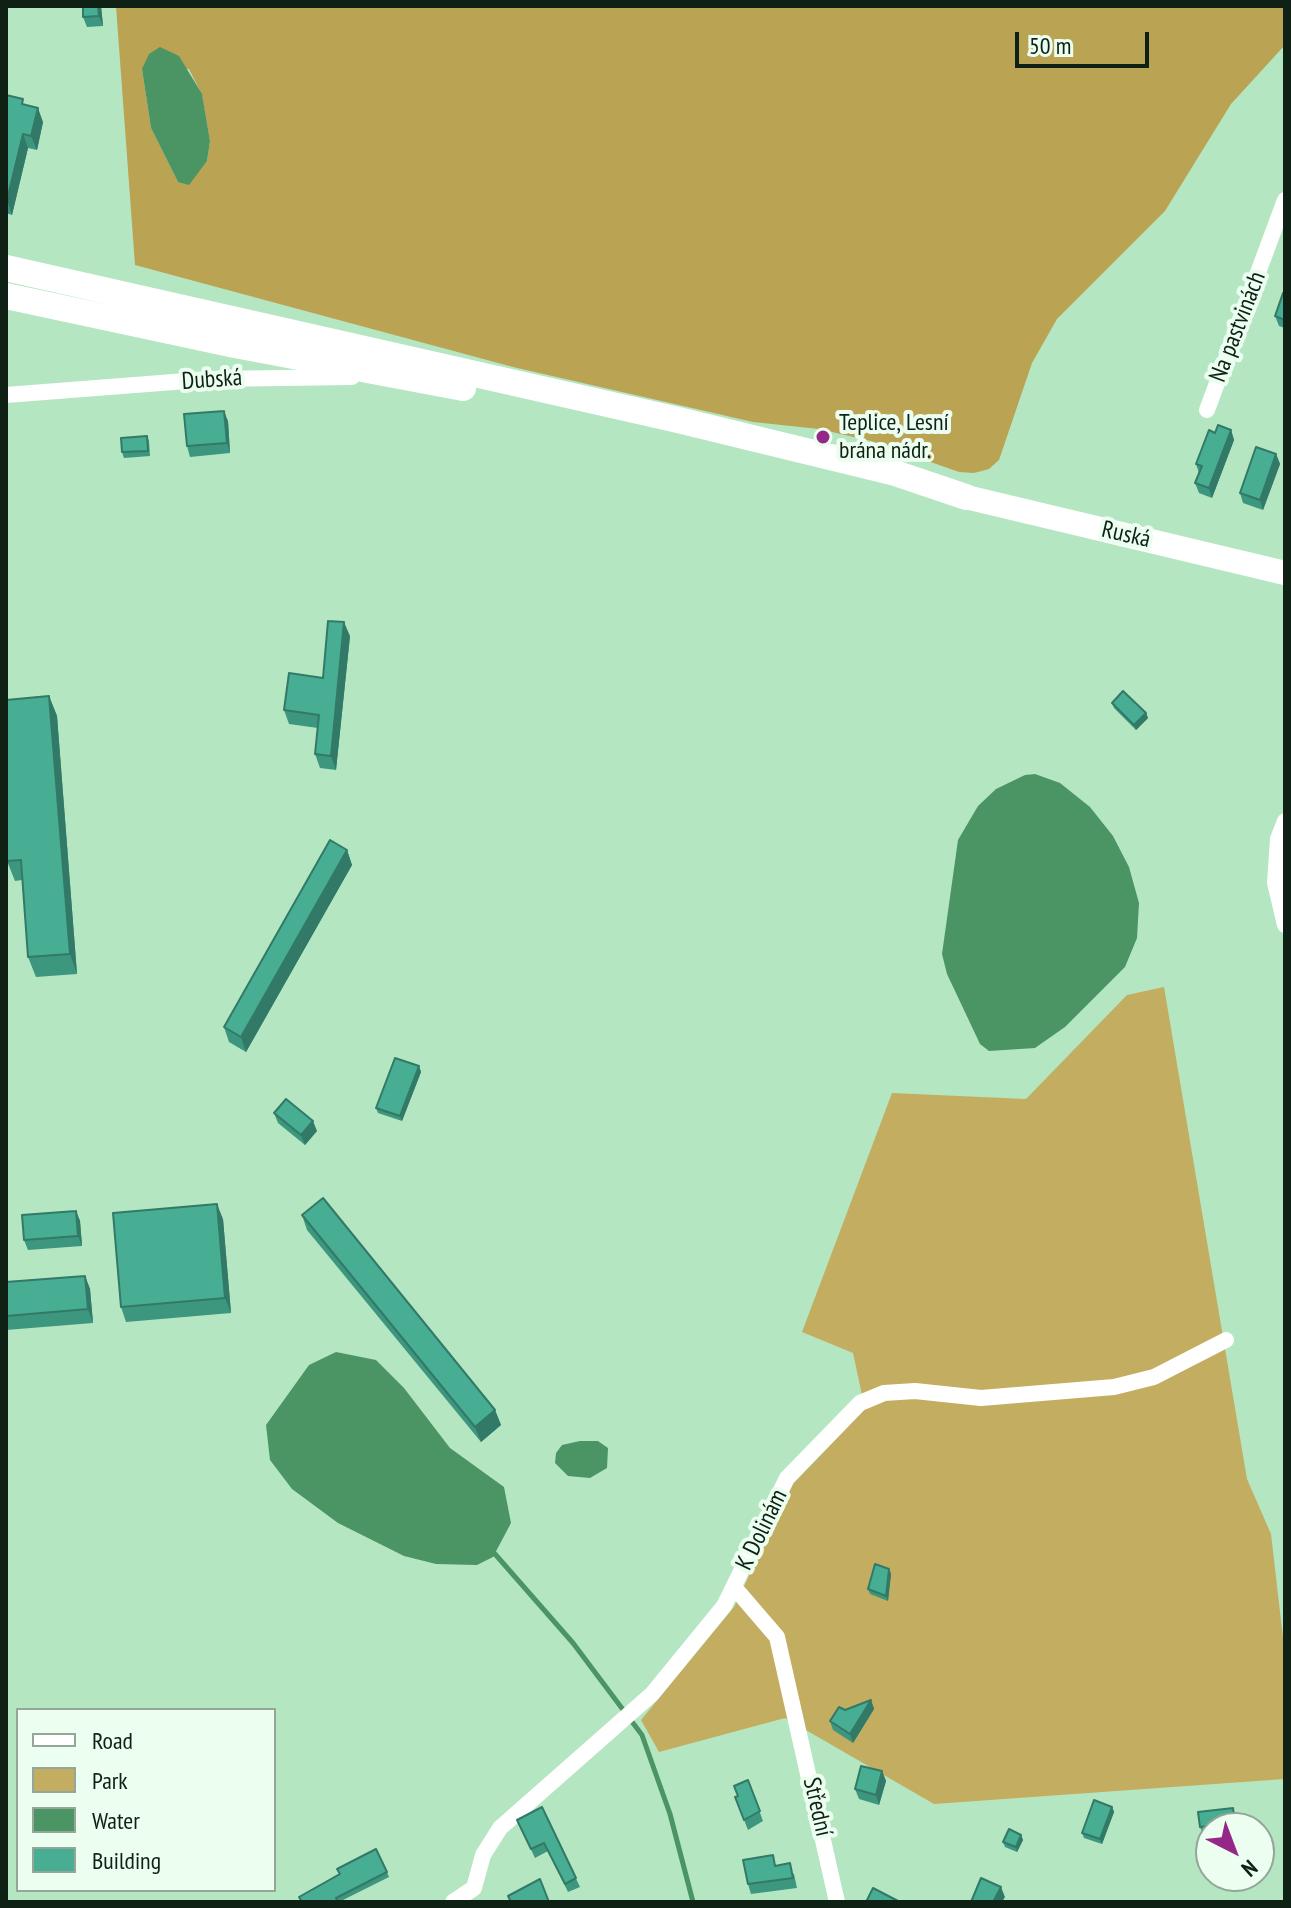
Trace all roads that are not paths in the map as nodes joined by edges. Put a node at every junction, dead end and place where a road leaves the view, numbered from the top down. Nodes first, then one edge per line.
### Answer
1 (1285, 200) edge
2 (6, 268) edge
3 (6, 296) edge
4 (419, 380) junction
5 (6, 395) edge
6 (1207, 410) dead end
7 (966, 497) junction
8 (1285, 573) edge
9 (1285, 821) edge
10 (1285, 925) edge
11 (1226, 1340) dead end
12 (734, 1587) junction
13 (478, 1895) edge
14 (453, 1902) edge
15 (837, 1902) edge

1 - 6 street, Na pastvinách
2 - 7 highway
3 - 4 highway
4 - 5 street, Dubská
4 - 7 highway
7 - 8 main road, Ruská
9 - 10 street
11 - 12 street, K Dolinám
12 - 13 street, K Dolinám
12 - 15 street, Střední
13 - 14 street, K Dolinám

